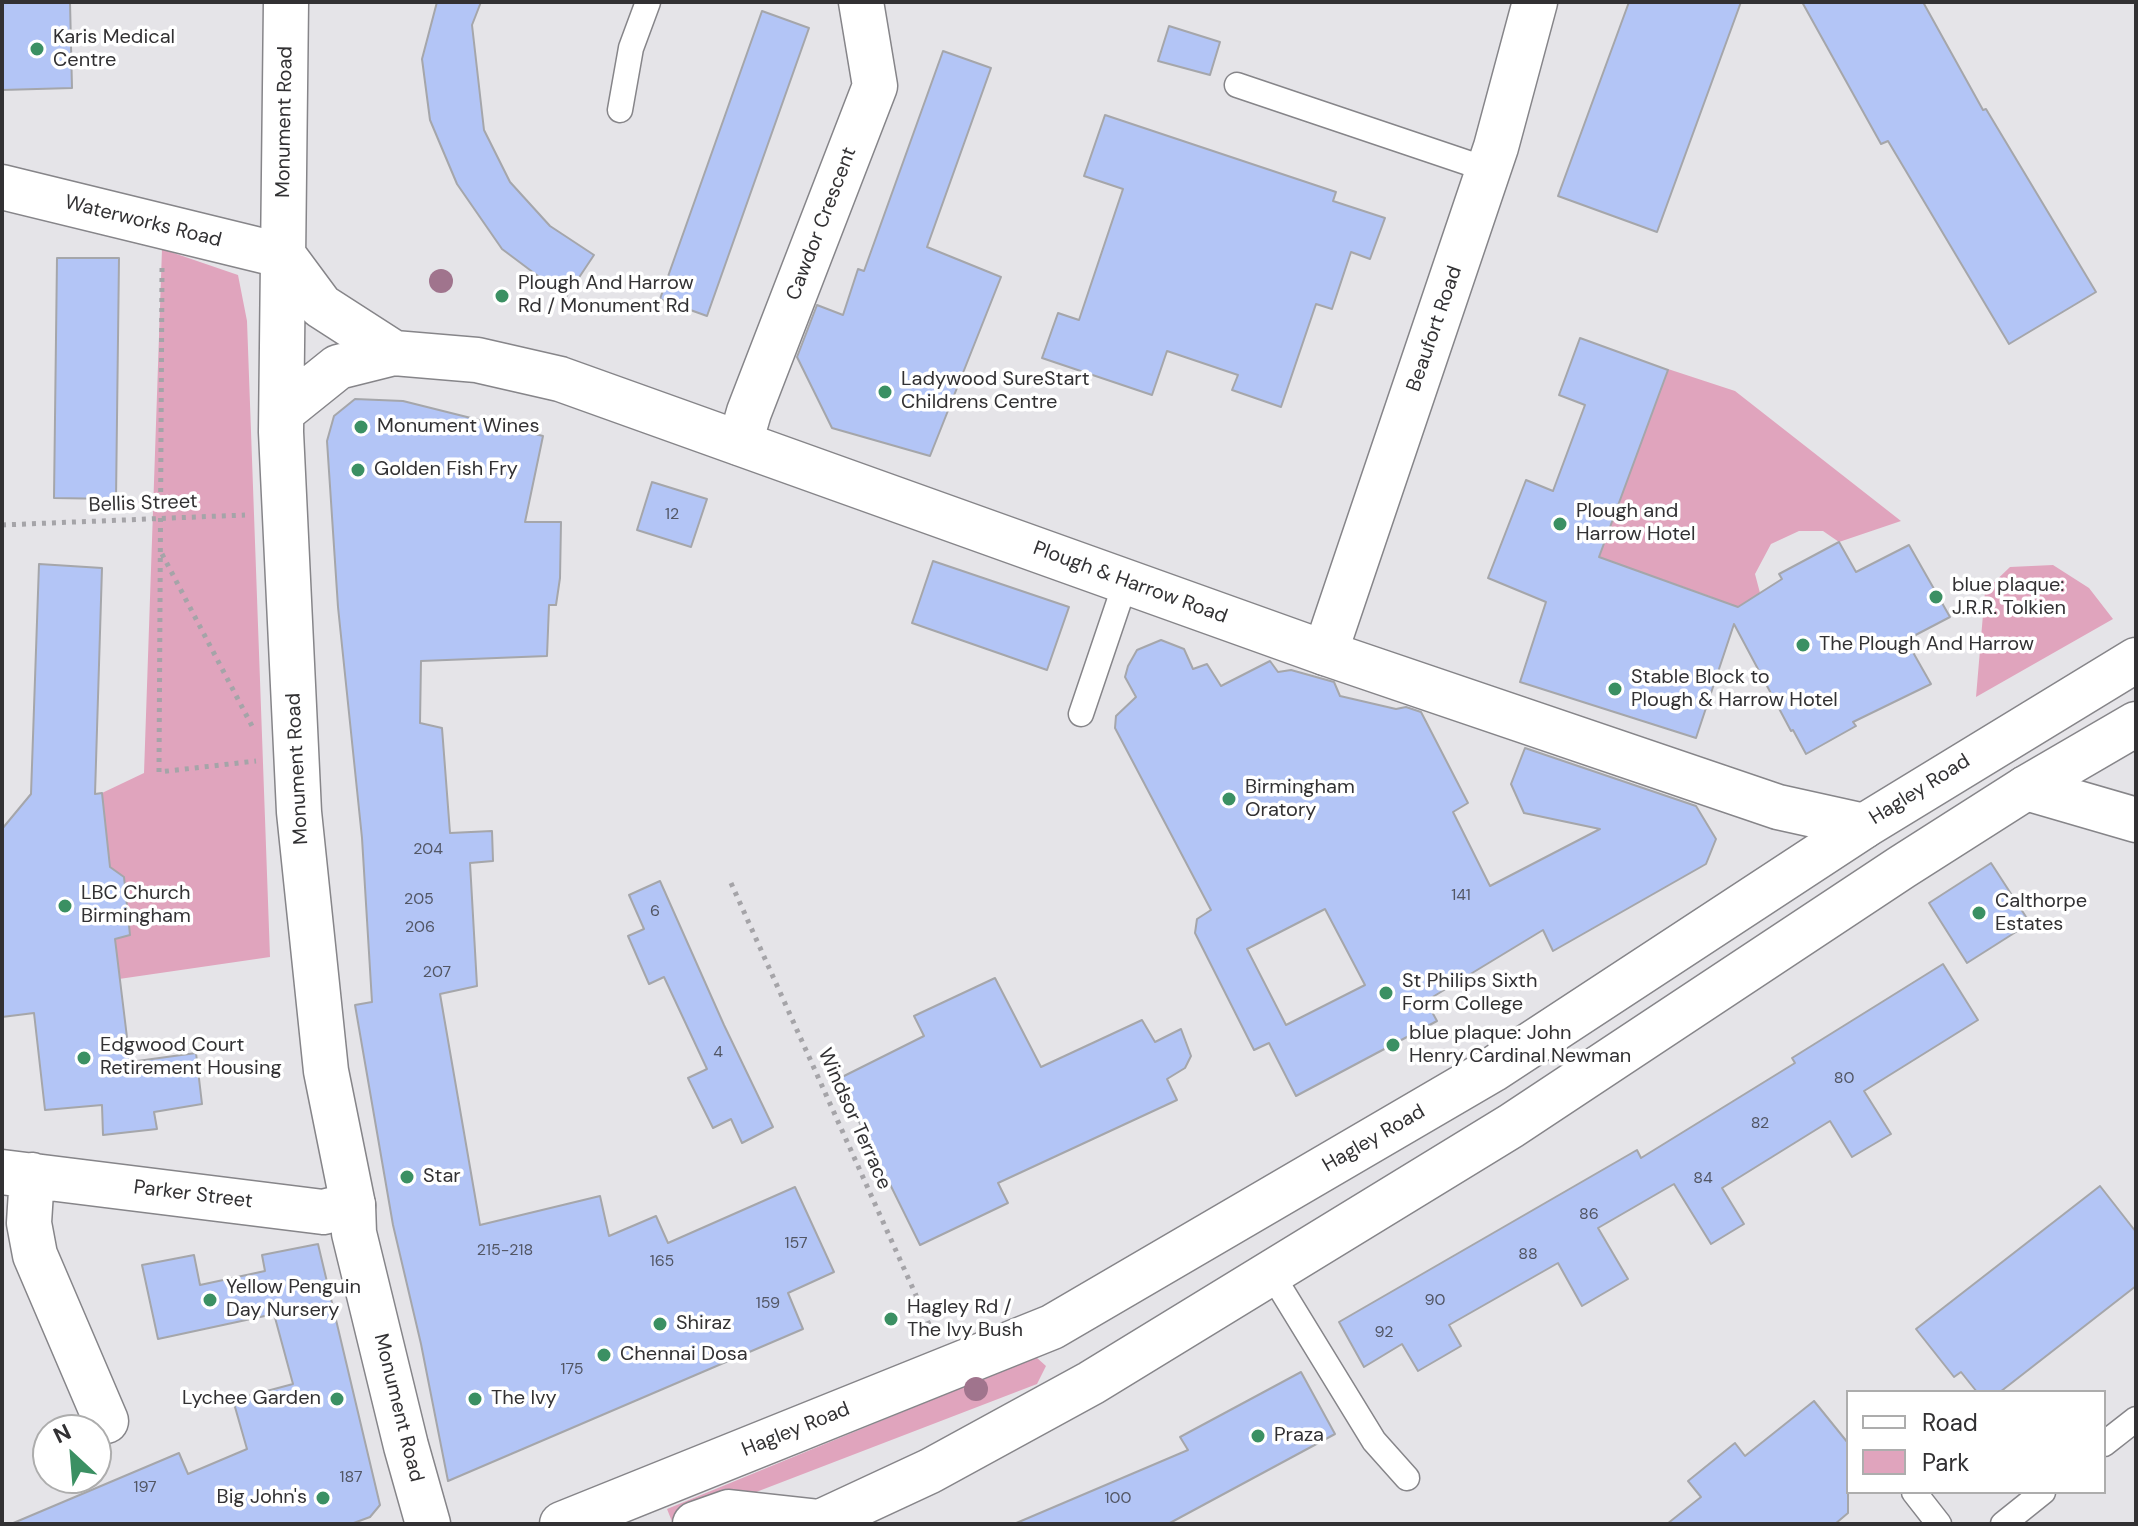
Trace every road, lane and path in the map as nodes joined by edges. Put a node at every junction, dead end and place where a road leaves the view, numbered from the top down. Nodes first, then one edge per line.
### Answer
1 (286, 2) edge
2 (648, 2) edge
3 (861, 2) edge
4 (1535, 2) edge
5 (1237, 85) dead end
6 (620, 110) dead end
7 (1489, 170) junction
8 (2, 187) edge
9 (162, 227) junction
10 (284, 256) junction
11 (394, 353) junction
12 (282, 412) junction
13 (740, 443) junction
14 (285, 513) junction
15 (161, 520) junction
16 (2, 525) edge
17 (161, 553) junction
18 (1126, 581) junction
19 (1325, 653) junction
20 (2136, 660) edge
21 (1081, 714) dead end
22 (2136, 724) edge
23 (255, 732) dead end
24 (2026, 788) junction
25 (299, 812) junction
26 (2136, 820) edge
27 (1890, 841) junction
28 (731, 883) dead end
29 (17, 1174) edge
30 (353, 1205) junction
31 (1271, 1273) junction
32 (1052, 1327) junction
33 (949, 1368) junction
34 (1091, 1383) junction
35 (103, 1414) edge
36 (2136, 1419) edge
37 (2106, 1442) edge
38 (1407, 1478) dead end
39 (1916, 1494) edge
40 (2040, 1494) edge
41 (818, 1523) edge
42 (428, 1524) edge
43 (562, 1524) edge
44 (695, 1524) edge
45 (1939, 1524) edge
46 (2003, 1524) edge

1 - 10 main road, Monument Road
2 - 6 lane
3 - 13 main road, Cawdor Crescent
4 - 7 main road, Beaufort Road
5 - 7 lane
7 - 19 main road, Beaufort Road
8 - 9 main road, Waterworks Road
9 - 10 main road, Waterworks Road
9 - 15 path
10 - 11 main road, Plough & Harrow Road
10 - 12 main road, Monument Road
11 - 12 main road, Plough & Harrow Road
11 - 13 main road, Plough & Harrow Road
12 - 14 main road, Monument Road
13 - 18 main road, Plough & Harrow Road
14 - 15 path, Bellis Street
14 - 25 main road, Monument Road
15 - 16 path, Bellis Street
15 - 17 path
17 - 23 path
17 - 25 path
18 - 19 main road, Plough & Harrow Road
18 - 21 lane
19 - 27 main road, Plough & Harrow Road
20 - 27 main road, Hagley Road
22 - 24 main road, Hagley Road
24 - 26 main road
24 - 27 main road, Hagley Road
25 - 30 main road, Monument Road
27 - 31 main road, Hagley Road
27 - 32 main road, Hagley Road
28 - 33 path, Windsor Terrace
29 - 30 main road, Parker Street
29 - 35 main road, Parker Street
30 - 42 main road, Monument Road
31 - 34 main road, Hagley Road
31 - 38 lane
32 - 33 main road, Hagley Road
32 - 34 main road
33 - 43 main road, Hagley Road
34 - 41 main road, Hagley Road
36 - 37 lane
39 - 45 lane
40 - 46 lane
41 - 44 main road

